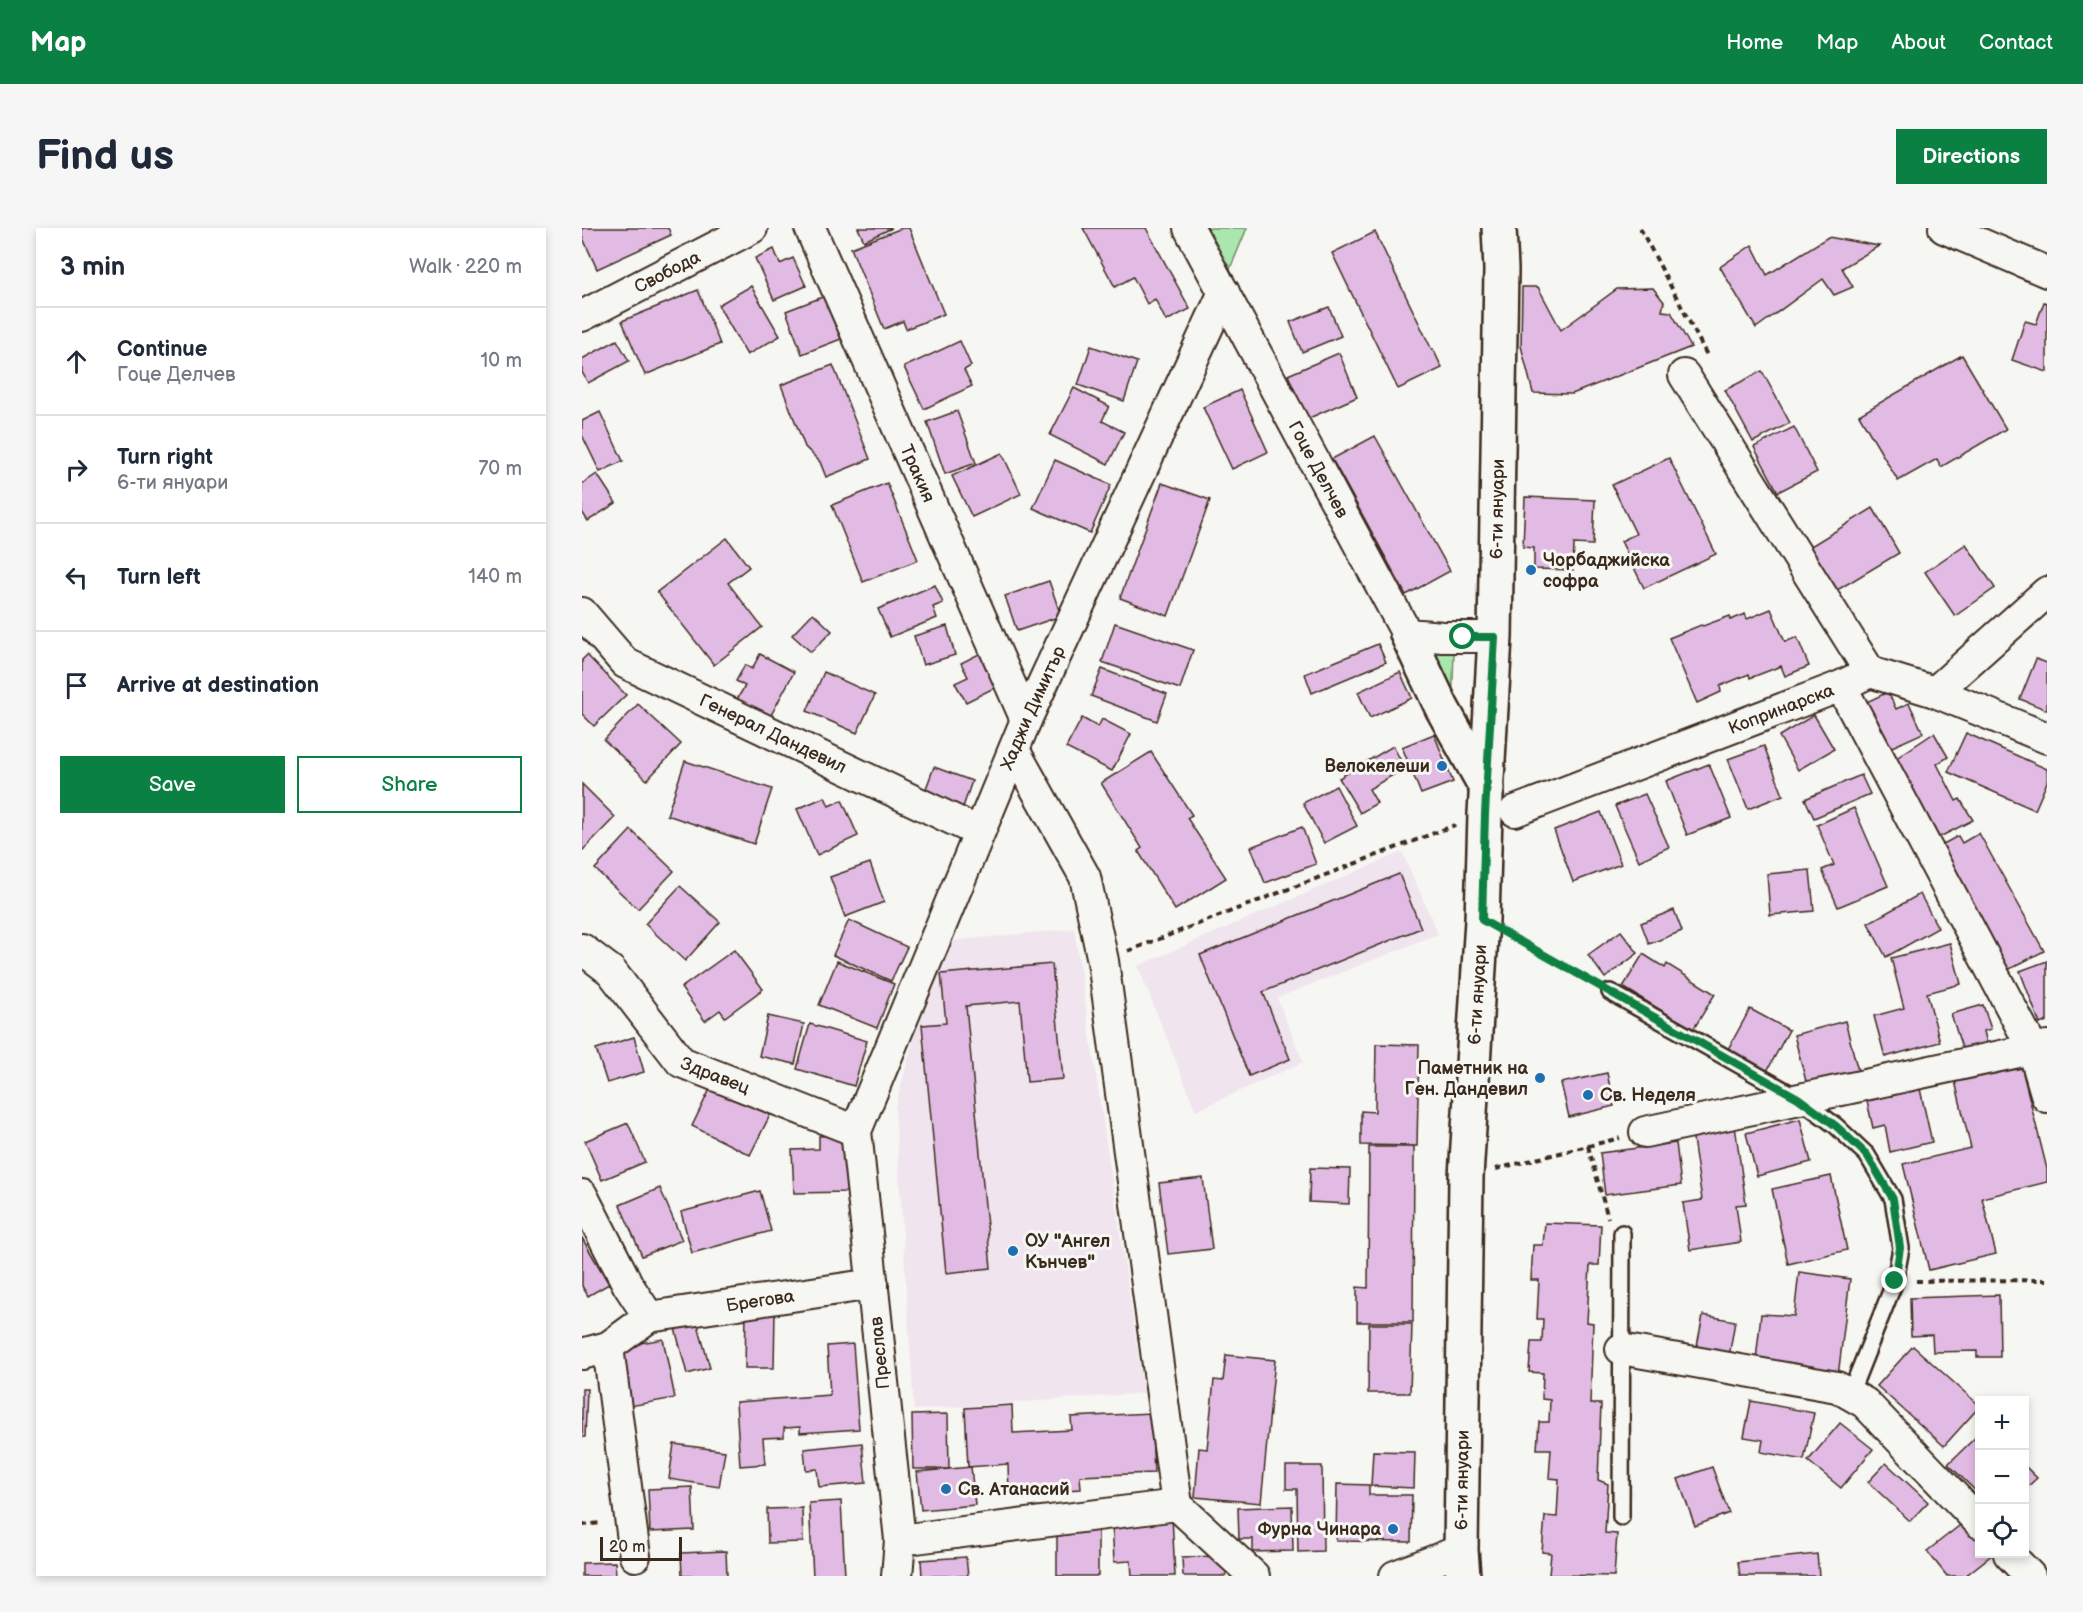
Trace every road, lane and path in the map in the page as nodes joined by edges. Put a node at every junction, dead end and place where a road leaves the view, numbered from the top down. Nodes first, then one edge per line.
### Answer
1 (752, 228) edge
2 (810, 228) edge
3 (1189, 228) edge
4 (1499, 228) edge
5 (1511, 228) edge
6 (1640, 228) edge
7 (1944, 228) edge
8 (1501, 269) junction
9 (2047, 272) edge
10 (1224, 292) junction
11 (582, 316) edge
12 (1684, 375) joint
13 (2047, 592) edge
14 (582, 613) edge
15 (1407, 634) junction
16 (1495, 637) junction
17 (1870, 672) junction
18 (1841, 686) junction
19 (1935, 692) junction
20 (1026, 720) junction
21 (2047, 738) edge
22 (1014, 750) junction
23 (1495, 804) junction
24 (979, 832) junction
25 (1482, 920) junction
26 (582, 949) edge
27 (1102, 961) junction
28 (1610, 992) joint
29 (2040, 1047) edge
30 (2047, 1097) edge
31 (1798, 1098) junction
32 (856, 1131) junction
33 (1645, 1132) joint
34 (1588, 1146) junction
35 (1466, 1177) junction
36 (582, 1195) edge
37 (1609, 1224) dead end
38 (1622, 1233) dead end
39 (2047, 1280) edge
40 (1895, 1281) junction
41 (873, 1284) junction
42 (649, 1317) junction
43 (1621, 1349) junction
44 (595, 1351) edge
45 (1850, 1394) junction
46 (1177, 1504) junction
47 (1621, 1517) dead end
48 (1975, 1518) edge
49 (900, 1540) junction
50 (635, 1556) dead end
51 (2013, 1558) edge
52 (1462, 1563) edge
53 (897, 1576) edge
54 (1254, 1576) edge
55 (1395, 1576) edge
56 (2030, 1576) edge

1 - 11 street, Свобода
2 - 20 street, Тракия
3 - 10 street, Гоце Делчев
4 - 8 main road
5 - 8 main road
6 - 12 path
7 - 9 street
8 - 16 main road, 6-ти януари
10 - 15 street, Гоце Делчев
10 - 20 street, Хаджи Димитър
12 - 17 street
13 - 19 street
14 - 24 street, Генерал Дандевил
15 - 16 street
15 - 23 main road
16 - 23 main road, 6-ти януари
17 - 18 street, Копринарска
17 - 19 street
18 - 23 street, Копринарска
18 - 29 street
19 - 21 street
20 - 22 street, Хаджи Димитър
22 - 24 street, Хаджи Димитър
22 - 27 street
23 - 25 main road, 6-ти януари
23 - 27 path
24 - 32 street, Хаджи Димитър
25 - 28 path
25 - 35 main road, 6-ти януари
26 - 32 street, Здравец
27 - 46 street
28 - 31 lane
29 - 30 street
29 - 31 street
31 - 33 street
31 - 40 lane
32 - 41 street, Преслав
33 - 34 path
34 - 35 path
34 - 37 path
35 - 52 main road, 6-ти януари
36 - 42 street
38 - 43 lane
39 - 40 path
40 - 45 lane
41 - 42 street, Брегова
41 - 49 street, Преслав
42 - 44 street, Брегова
43 - 45 street
43 - 47 lane
44 - 50 street, Брегова
45 - 48 street
46 - 49 street
46 - 54 street
49 - 53 street, Преслав
51 - 56 street
52 - 55 street

